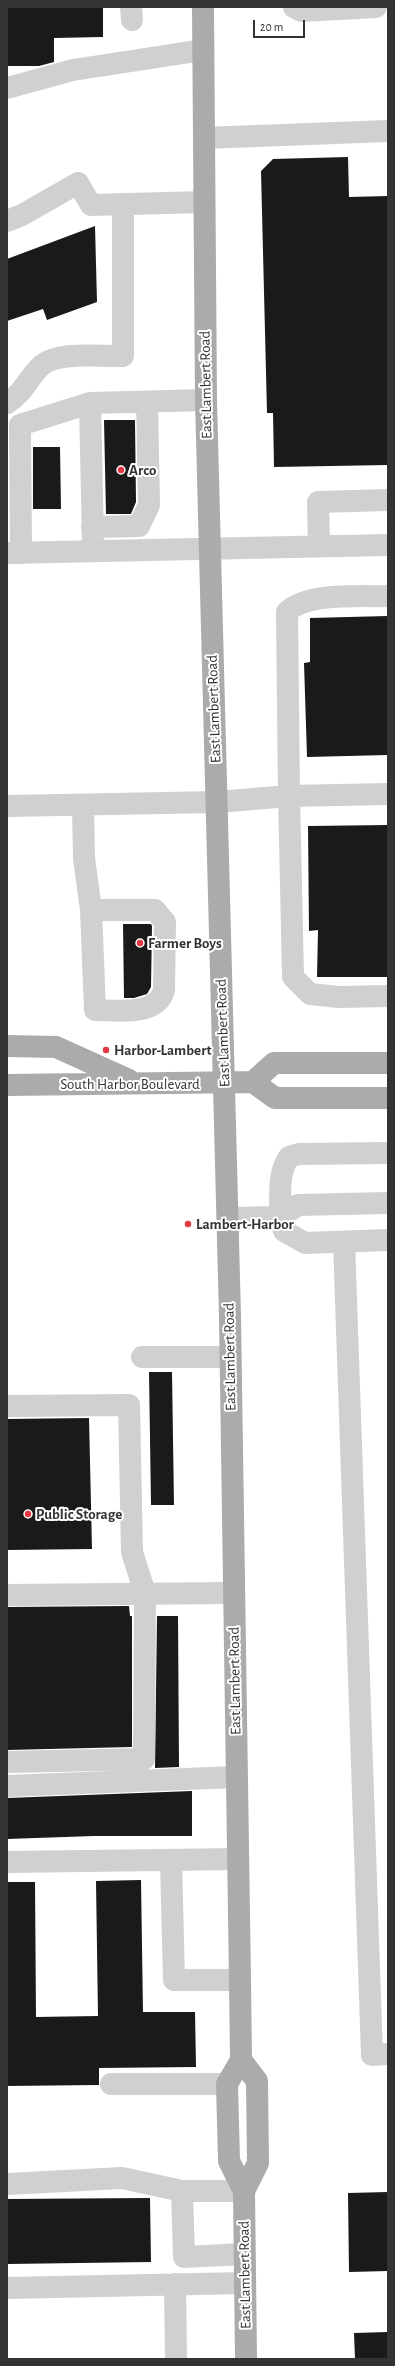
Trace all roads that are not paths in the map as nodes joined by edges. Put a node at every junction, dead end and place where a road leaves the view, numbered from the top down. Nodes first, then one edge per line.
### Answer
1 (203, 7) edge
2 (294, 7) edge
3 (376, 7) edge
4 (203, 50) junction
5 (7, 88) edge
6 (388, 131) edge
7 (204, 138) junction
8 (204, 202) junction
9 (123, 204) junction
10 (7, 221) edge
11 (206, 400) junction
12 (147, 402) junction
13 (7, 403) edge
14 (90, 403) junction
15 (388, 500) edge
16 (92, 527) junction
17 (388, 545) edge
18 (319, 546) junction
19 (209, 548) junction
20 (93, 551) junction
21 (14, 553) edge
22 (388, 596) edge
23 (388, 794) edge
24 (289, 796) junction
25 (217, 802) junction
26 (83, 804) junction
27 (7, 806) edge
28 (91, 910) junction
29 (388, 996) edge
30 (7, 1046) edge
31 (388, 1063) edge
32 (253, 1082) junction
33 (136, 1083) junction
34 (224, 1083) junction
35 (7, 1085) edge
36 (388, 1098) edge
37 (388, 1154) edge
38 (388, 1203) edge
39 (280, 1216) junction
40 (228, 1218) junction
41 (388, 1240) edge
42 (344, 1242) junction
43 (142, 1357) dead end
44 (230, 1357) junction
45 (7, 1406) edge
46 (145, 1593) junction
47 (234, 1593) junction
48 (7, 1595) edge
49 (7, 1762) edge
50 (236, 1777) junction
51 (7, 1786) edge
52 (238, 1859) junction
53 (171, 1861) junction
54 (7, 1862) edge
55 (240, 1980) junction
56 (388, 2054) edge
57 (241, 2060) junction
58 (111, 2084) dead end
59 (227, 2084) junction
60 (7, 2184) edge
61 (182, 2191) junction
62 (244, 2191) junction
63 (244, 2254) junction
64 (245, 2283) junction
65 (175, 2284) junction
66 (7, 2288) edge
67 (176, 2359) edge
68 (246, 2359) edge

1 - 4 main road, East Lambert Road
2 - 3 lane
4 - 5 lane
4 - 7 main road, East Lambert Road
6 - 7 lane
7 - 8 main road, East Lambert Road
8 - 9 lane
8 - 11 main road, East Lambert Road
9 - 10 lane
9 - 13 lane
11 - 12 lane
11 - 19 main road, East Lambert Road
12 - 14 lane
12 - 16 lane
14 - 16 lane
14 - 21 lane
15 - 18 lane
16 - 20 lane
17 - 18 lane
18 - 19 lane
19 - 20 lane
19 - 25 main road, East Lambert Road
20 - 21 lane
22 - 24 lane
23 - 24 lane
24 - 25 lane
24 - 29 lane
25 - 26 lane
25 - 34 main road, East Lambert Road
26 - 27 lane
26 - 28 lane
28 - 28 lane
30 - 33 main road
31 - 32 main road
32 - 34 main road, South Harbor Boulevard
32 - 36 main road
33 - 34 main road, South Harbor Boulevard
33 - 35 main road, South Harbor Boulevard
34 - 40 main road, East Lambert Road
37 - 39 lane
38 - 39 lane
39 - 40 lane
39 - 42 lane
40 - 44 main road, East Lambert Road
41 - 42 lane
42 - 56 lane
43 - 44 lane
44 - 47 main road, East Lambert Road
45 - 46 lane
46 - 47 lane
46 - 48 lane
46 - 49 lane
47 - 50 main road, East Lambert Road
50 - 51 lane
50 - 52 main road, East Lambert Road
52 - 53 lane
52 - 55 main road, East Lambert Road
53 - 54 lane
53 - 55 lane
55 - 57 main road, East Lambert Road
57 - 59 main road
57 - 62 main road, East Lambert Road
58 - 59 lane
59 - 62 main road, East Lambert Road
60 - 61 lane
61 - 62 lane
61 - 63 lane
62 - 63 main road, East Lambert Road
63 - 64 main road, East Lambert Road
64 - 65 lane
64 - 68 main road, East Lambert Road
65 - 66 lane
65 - 67 lane

